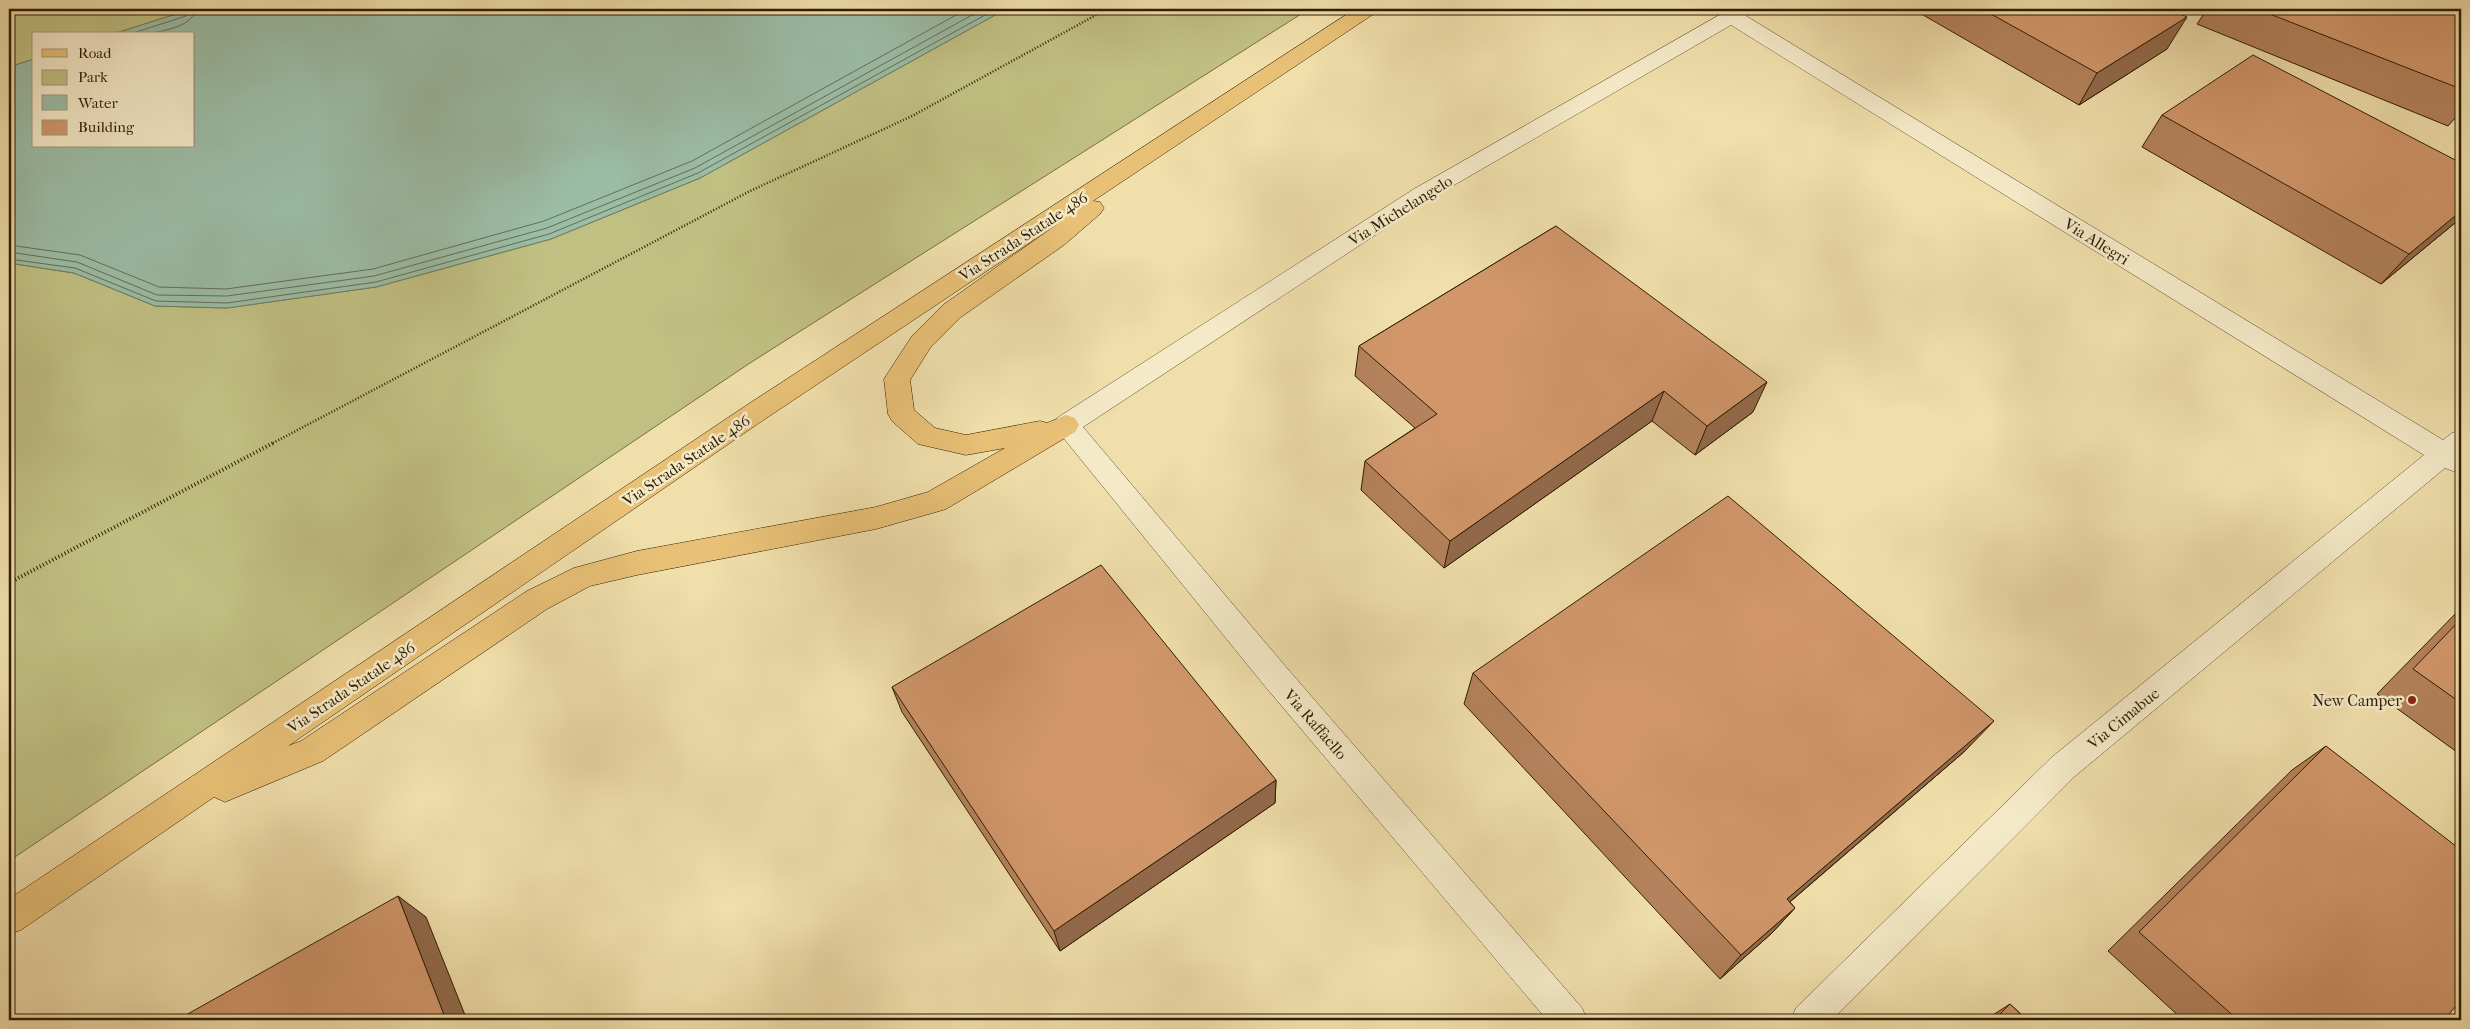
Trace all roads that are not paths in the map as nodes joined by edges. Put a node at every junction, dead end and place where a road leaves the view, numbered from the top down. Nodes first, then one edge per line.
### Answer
1 (1368, 9) edge
2 (1738, 13) edge
3 (1169, 140) junction
4 (1066, 425) junction
5 (2456, 453) edge
6 (173, 808) junction
7 (9, 918) edge
8 (1570, 1020) edge
9 (1808, 1020) edge

1 - 3 main road, Via Strada Statale 486
2 - 4 street, Via Michelangelo
2 - 5 street, Via Allegri
3 - 4 main road
3 - 6 main road, Via Strada Statale 486
4 - 6 main road
4 - 8 street, Via Raffaello
5 - 9 street, Via Cimabue
6 - 7 main road, Via Strada Statale 486

